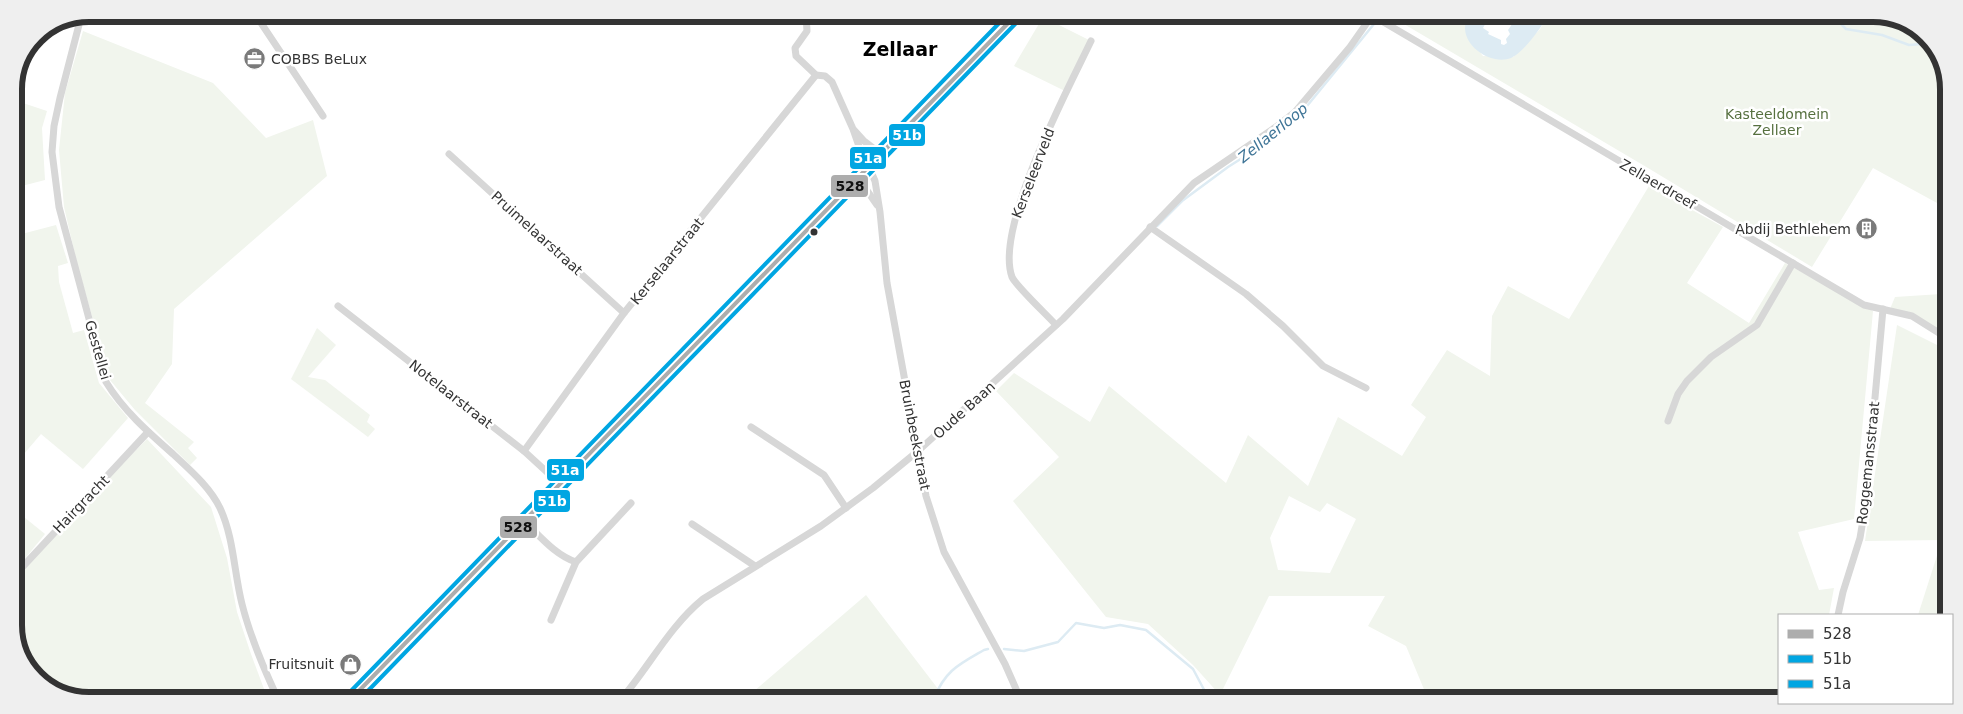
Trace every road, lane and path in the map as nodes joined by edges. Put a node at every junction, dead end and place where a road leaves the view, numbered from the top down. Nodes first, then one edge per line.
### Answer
1 (261, 22) edge
2 (806, 22) edge
3 (1009, 22) edge
4 (1367, 22) edge
5 (1383, 22) edge
6 (79, 23) edge
7 (1091, 41) dead end
8 (816, 75) junction
9 (323, 116) dead end
10 (853, 129) junction
11 (449, 154) dead end
12 (881, 154) junction
13 (868, 168) junction
14 (857, 180) junction
15 (880, 212) junction
16 (1150, 227) junction
17 (1793, 263) junction
18 (338, 306) dead end
19 (1883, 309) junction
20 (624, 313) junction
21 (1056, 325) junction
22 (1940, 334) edge
23 (1366, 388) dead end
24 (1668, 421) dead end
25 (751, 427) dead end
26 (148, 432) junction
27 (524, 451) junction
28 (918, 451) junction
29 (561, 484) junction
30 (631, 503) dead end
31 (846, 508) junction
32 (524, 521) junction
33 (692, 524) dead end
34 (576, 562) junction
35 (23, 566) edge
36 (755, 566) junction
37 (1838, 614) edge
38 (552, 620) dead end
39 (275, 692) edge
40 (358, 692) edge
41 (627, 692) edge
42 (1017, 692) edge

1 - 9 street
2 - 8 street, Bruinbeekstraat
3 - 12 main road
4 - 16 street, Oude Baan
5 - 17 street, Zellaerdreef
6 - 26 street, Gestellei
7 - 21 street, Kerseleerveld
8 - 10 street, Bruinbeekstraat
8 - 20 street, Kerselaarstraat
10 - 12 street
10 - 13 street, Bruinbeekstraat
11 - 20 street, Pruimelaarstraat
12 - 13 main road
13 - 14 main road
13 - 15 street, Bruinbeekstraat
14 - 15 street, Bruinbeekstraat
14 - 29 main road
15 - 28 street, Bruinbeekstraat
16 - 21 street, Oude Baan
16 - 23 street
17 - 19 street, Zellaerdreef
17 - 24 street
18 - 27 street, Notelaarstraat
19 - 22 street, Zellaerdreef
19 - 37 street, Roggemansstraat
20 - 27 street, Kerselaarstraat
21 - 28 street, Oude Baan
25 - 31 street
26 - 35 street, Hairgracht
26 - 39 street, Gestellei
27 - 29 street, Notelaarstraat
28 - 31 street, Oude Baan
28 - 42 street, Bruinbeekstraat
29 - 32 main road
30 - 34 street
31 - 36 street, Oude Baan
32 - 34 street
32 - 40 main road
33 - 36 street
34 - 38 street
36 - 41 street, Oude Baan

